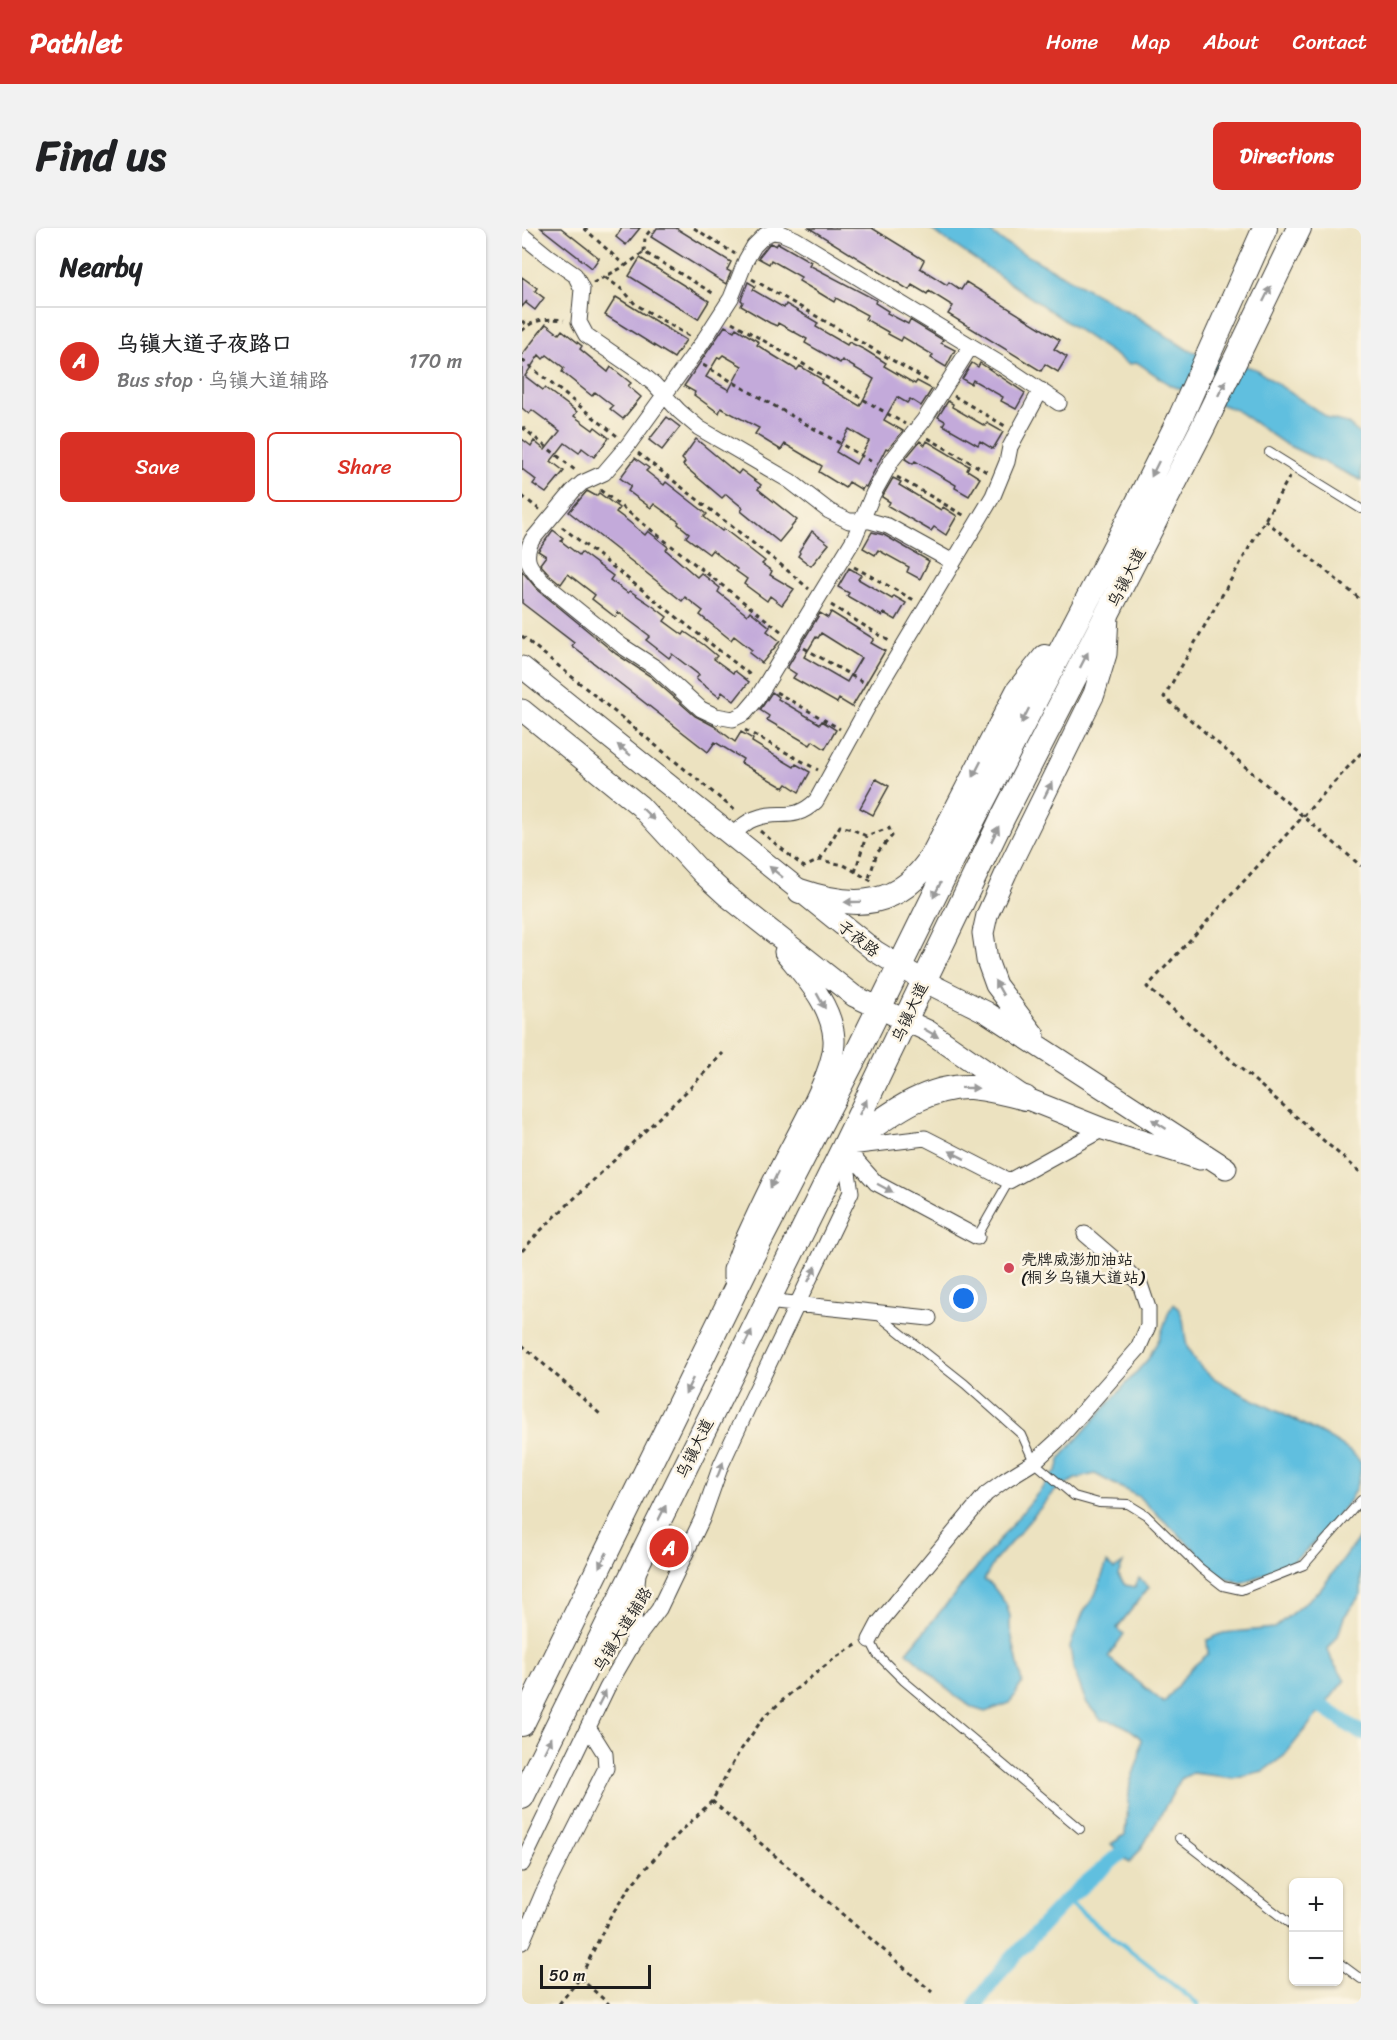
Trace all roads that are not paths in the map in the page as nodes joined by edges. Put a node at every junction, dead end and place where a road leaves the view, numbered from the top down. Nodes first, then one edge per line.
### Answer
1 (1265, 228) edge
2 (1299, 228) edge
3 (522, 235) edge
4 (971, 346) junction
5 (1041, 390) junction
6 (665, 396) junction
7 (1059, 403) dead end
8 (1269, 452) dead end
9 (1361, 509) edge
10 (861, 521) junction
11 (953, 562) junction
12 (1108, 613) junction
13 (1068, 634) junction
14 (522, 667) edge
15 (522, 710) edge
16 (732, 836) junction
17 (800, 891) junction
18 (759, 922) junction
19 (899, 967) junction
20 (924, 981) junction
21 (879, 1009) junction
22 (906, 1020) junction
23 (1048, 1051) junction
24 (1025, 1098) junction
25 (1103, 1129) junction
26 (844, 1147) junction
27 (1009, 1181) junction
28 (1085, 1234) dead end
29 (977, 1237) joint
30 (733, 1295) junction
31 (766, 1301) junction
32 (797, 1305) junction
33 (875, 1312) junction
34 (929, 1318) dead end
35 (702, 1358) junction
36 (731, 1372) junction
37 (1034, 1462) junction
38 (1361, 1500) edge
39 (640, 1556) junction
40 (870, 1640) joint
41 (632, 1645) junction
42 (522, 1724) edge
43 (588, 1727) junction
44 (522, 1797) edge
45 (1080, 1829) dead end
46 (1179, 1838) dead end
47 (522, 1864) edge
48 (1289, 1924) edge
49 (522, 1942) edge
50 (1343, 1966) edge
51 (1361, 1979) edge

1 -> 13 main road, 乌镇大道
12 -> 2 main road, 乌镇大道
3 - 6 street
4 - 5 street
4 - 6 street
4 - 10 street
5 - 7 street
5 - 11 street
6 - 10 street
6 - 10 street
8 - 9 lane
10 - 11 street
11 - 16 street
20 -> 12 main road, 乌镇大道
23 -> 12 main road
13 -> 17 main road
13 -> 19 main road, 乌镇大道
16 -> 14 main road, 子夜路
15 -> 18 main road
17 -> 16 main road, 子夜路
17 - 19 main road, 子夜路
18 - 21 main road
18 -> 30 main road
19 - 20 main road, 子夜路
19 - 21 main road, 乌镇大道
20 - 22 main road, 乌镇大道
20 - 23 main road, 子夜路
21 - 22 main road
21 - 30 main road, 乌镇大道
22 -> 24 main road
26 -> 22 main road, 乌镇大道
25 -> 23 main road, 子夜路
24 - 25 main road
26 -> 24 main road
25 - 27 street
27 -> 26 street
26 -> 29 street
26 - 31 main road, 乌镇大道
32 -> 26 street, 乌镇大道辅路
27 - 29 lane
28 - 37 street
30 - 35 main road, 乌镇大道
31 - 32 street
36 -> 31 main road, 乌镇大道
32 - 33 street
41 -> 32 street, 乌镇大道辅路
33 - 34 street
33 - 37 lane
35 - 36 main road
35 -> 42 main road, 乌镇大道
39 -> 36 main road, 乌镇大道
37 - 38 lane
37 - 40 street
39 - 41 street
44 -> 39 main road, 乌镇大道
40 - 45 lane
43 -> 41 street, 乌镇大道辅路
43 - 47 street, 乌镇大道辅路
43 - 49 street
46 - 48 lane
50 - 51 lane

